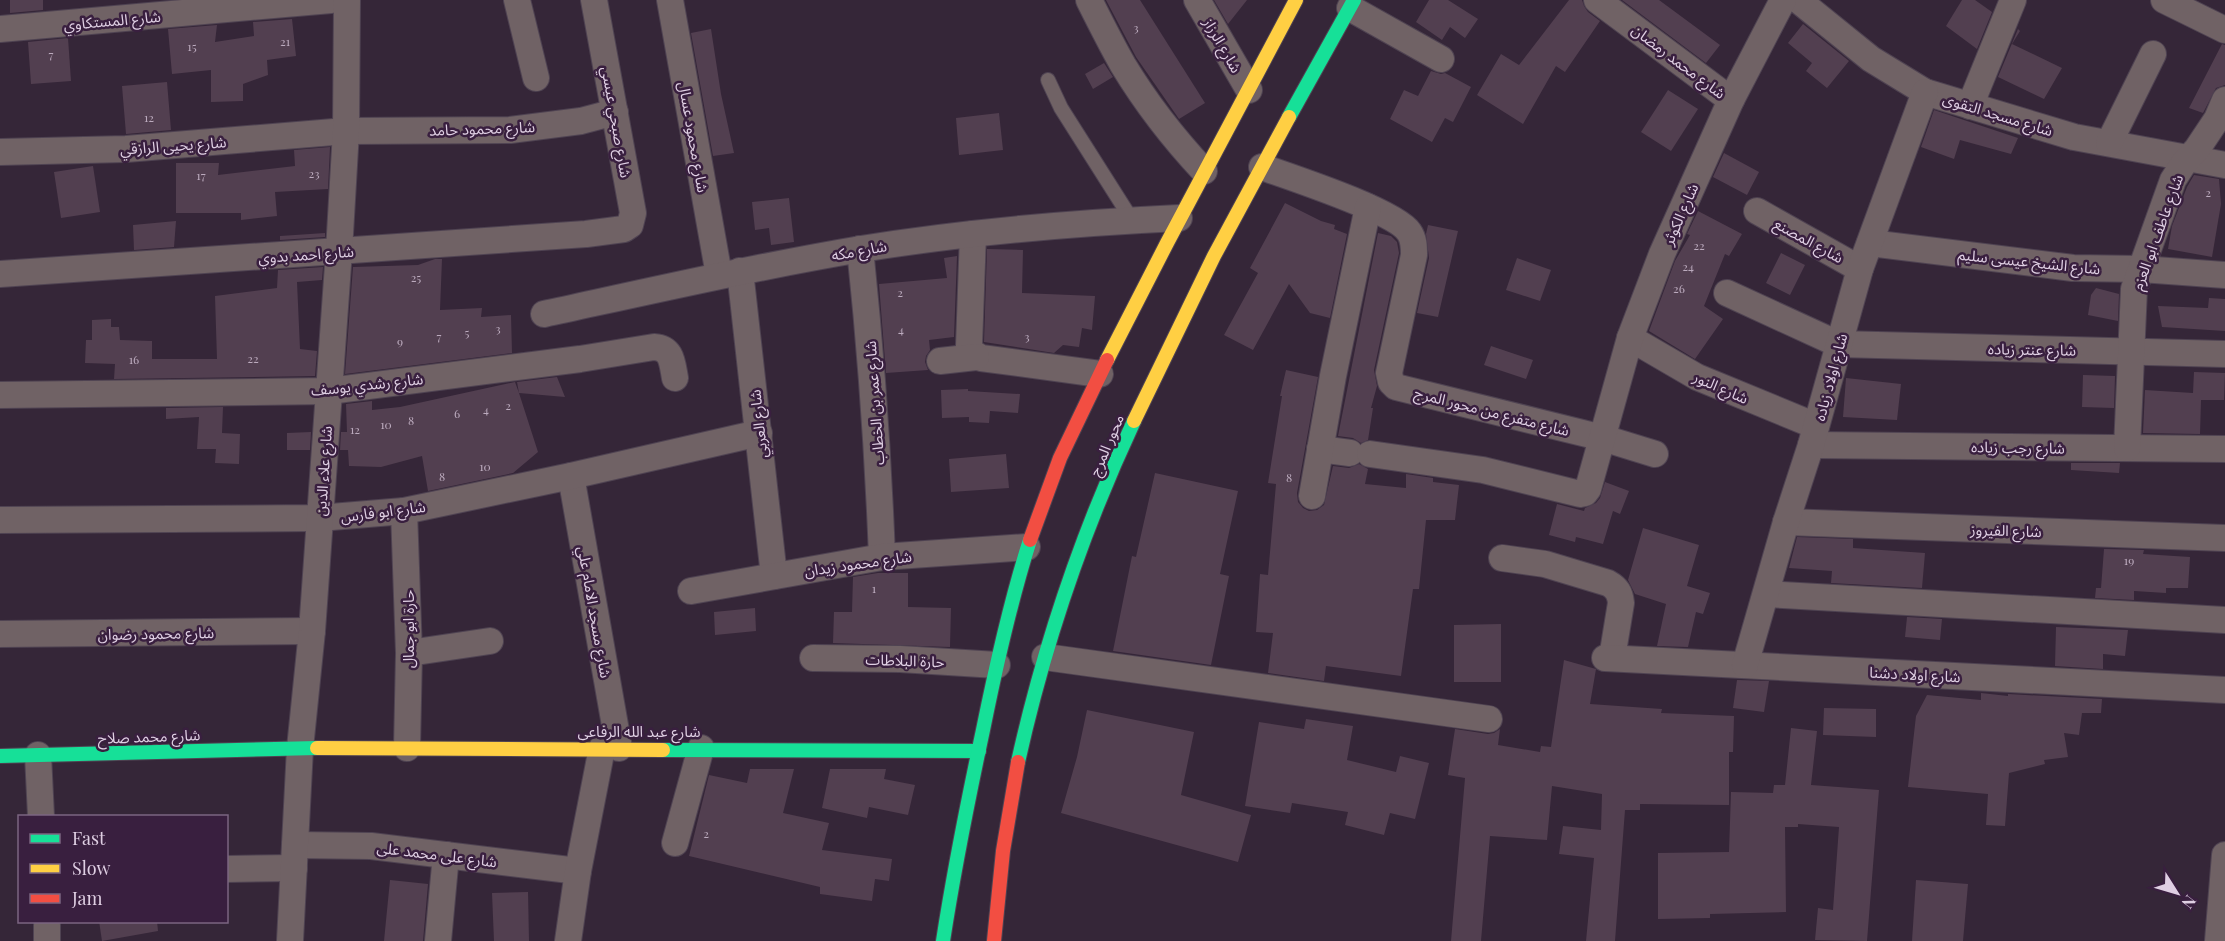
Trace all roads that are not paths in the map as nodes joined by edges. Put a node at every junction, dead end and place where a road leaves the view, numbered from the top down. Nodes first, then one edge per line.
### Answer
1 (331, 0) edge
2 (347, 0) edge
3 (517, 0) edge
4 (594, 0) edge
5 (670, 0) edge
6 (1089, 0) edge
7 (1197, 0) edge
8 (1296, 0) edge
9 (1598, 0) edge
10 (1783, 0) edge
11 (1798, 0) edge
12 (2013, 0) edge
13 (2164, 0) edge
14 (1352, 4) edge
15 (0, 29) edge
16 (2225, 30) edge
17 (2154, 54) dead end
18 (1441, 59) dead end
19 (536, 78) dead end
20 (1048, 80) dead end
21 (1249, 90) junction
22 (1924, 92) junction
23 (1731, 100) junction
24 (2225, 100) edge
25 (1970, 106) junction
26 (615, 112) junction
27 (346, 131) junction
28 (2109, 143) junction
29 (0, 152) edge
30 (2188, 158) junction
31 (2225, 165) edge
32 (1262, 167) junction
33 (1204, 171) junction
34 (1368, 207) junction
35 (1757, 211) dead end
36 (1179, 218) junction
37 (1132, 220) junction
38 (612, 230) joint
39 (973, 234) junction
40 (1870, 243) junction
41 (860, 249) junction
42 (339, 251) junction
43 (2141, 268) junction
44 (1860, 269) junction
45 (730, 273) junction
46 (0, 274) edge
47 (2225, 275) edge
48 (1727, 293) dead end
49 (544, 314) dead end
50 (1630, 338) junction
51 (1838, 344) junction
52 (2131, 352) junction
53 (2225, 354) edge
54 (976, 357) junction
55 (940, 361) dead end
56 (1100, 374) junction
57 (675, 378) dead end
58 (329, 391) junction
59 (0, 395) edge
60 (759, 433) junction
61 (1814, 436) junction
62 (1603, 438) junction
63 (2127, 448) junction
64 (1320, 449) junction
65 (2225, 449) edge
66 (1655, 454) dead end
67 (571, 476) junction
68 (1312, 496) dead end
69 (404, 511) junction
70 (319, 518) junction
71 (0, 520) edge
72 (1786, 522) junction
73 (2225, 538) edge
74 (1027, 547) junction
75 (882, 557) junction
76 (1502, 558) dead end
77 (774, 576) junction
78 (692, 591) dead end
79 (1766, 594) junction
80 (2225, 620) edge
81 (312, 631) junction
82 (0, 634) edge
83 (490, 641) dead end
84 (409, 653) junction
85 (1045, 657) junction
86 (813, 658) dead end
87 (997, 665) junction
88 (1745, 665) junction
89 (2225, 690) edge
90 (1489, 718) dead end
91 (300, 748) junction
92 (407, 748) junction
93 (611, 748) junction
94 (701, 748) junction
95 (979, 751) junction
96 (38, 755) junction
97 (0, 756) edge
98 (41, 815) edge
99 (675, 843) dead end
100 (446, 855) junction
101 (2225, 855) edge
102 (295, 857) junction
103 (228, 869) edge
104 (578, 871) junction
105 (2224, 883) edge
106 (290, 941) edge
107 (438, 941) edge
108 (568, 941) edge
109 (943, 941) edge
110 (994, 941) edge
111 (2218, 941) edge

1 - 15 street, شارع المستكاوي
2 - 27 street, شارع علاء الدين
3 - 19 street
4 - 26 street, شارع صبحي عيسي
5 - 45 street, شارع محمود عسال
6 - 33 street
7 - 21 street, شارع الرزاز
8 - 21 main road
9 - 23 street, شارع محمد رمضان
10 - 23 street, شارع الكوثر
11 - 22 street, شارع مسجد التقوى
12 - 25 street
13 - 16 street
14 - 18 street
14 - 32 main road, محور المرج
17 - 28 street
20 - 37 lane
21 - 33 main road
22 - 25 street, شارع مسجد التقوى
22 - 40 street, شارع اولاد زياده
23 - 50 street, شارع الكوثر
24 - 30 street, شارع عاطف ابو العزم
25 - 28 street, شارع مسجد التقوى
26 - 27 street, شارع محمود حامد
26 - 38 street, شارع صبحي عيسي
27 - 29 street, شارع يحيى الرازقي
27 - 42 street, شارع علاء الدين
28 - 30 street, شارع مسجد التقوى
30 - 31 street, شارع مسجد التقوى
30 - 43 street, شارع عاطف ابو العزم
32 - 34 street, شارع متفرع من محور المرج
32 - 85 main road, محور المرج
33 - 36 main road
34 - 62 street, شارع متفرع من محور المرج
34 - 64 street
35 - 44 street, شارع المصنع
36 - 37 street, شارع مكه
36 - 56 main road
37 - 39 street, شارع مكه
38 - 42 street, شارع احمد بدوي
39 - 41 street, شارع مكه
39 - 54 street
40 - 43 street, شارع الشيخ عيسى سليم
40 - 44 street, شارع اولاد زياده
41 - 45 street, شارع مكه
41 - 75 street, شارع عمر بن الخطاب
42 - 46 street, شارع احمد بدوي
42 - 58 street, شارع علاء الدين
43 - 47 street, شارع الشيخ عيسى سليم
43 - 52 street, شارع عاطف ابو العزم
44 - 51 street, شارع اولاد زياده
45 - 49 street, شارع مكه
45 - 60 street, شارع العربي
48 - 51 street
50 - 61 street, شارع النور
50 - 62 street, شارع الكوثر
51 - 52 street, شارع عنتر زياده
51 - 61 street, شارع اولاد زياده
52 - 53 street, شارع عنتر زياده
52 - 63 street, شارع عاطف ابو العزم
54 - 55 street
54 - 56 street
56 - 74 main road
57 - 58 street, شارع رشدي يوسف
58 - 59 street, شارع رشدي يوسف
58 - 70 street, شارع علاء الدين
60 - 67 street, شارع ابو فارس
60 - 77 street, شارع العربي
61 - 63 street, شارع رجب زياده
61 - 72 street, شارع اولاد زياده
62 - 64 street, شارع الكوثر
62 - 66 street, شارع متفرع من محور المرج
63 - 65 street, شارع رجب زياده
64 - 68 street
67 - 69 street, شارع ابو فارس
67 - 93 street, شارع مسجد الامام علي
69 - 70 street, شارع ابو فارس
69 - 84 street, حارة ابو جمال
70 - 71 street, شارع ابو فارس
70 - 81 street, شارع علاء الدين
72 - 73 street, شارع الفيروز
72 - 79 street, شارع اولاد زياده
74 - 75 street, شارع محمود زيدان
74 - 87 main road
75 - 77 street, شارع محمود زيدان
76 - 88 street, شارع اولاد دشنا
77 - 78 street, شارع محمود زيدان
79 - 80 street
79 - 88 street, شارع اولاد زياده
81 - 82 street, شارع محمود رضوان
81 - 91 street, شارع علاء الدين
83 - 84 street
84 - 92 street, حارة ابو جمال
85 - 90 street
85 - 110 main road, محور المرج
86 - 87 street, حارة البلاطات
87 - 95 main road
88 - 89 street, شارع اولاد دشنا
91 - 92 main road, شارع عبد الله الرفاعى
91 - 96 main road, شارع محمد صلاح
91 - 102 street, شارع علاء الدين
92 - 93 main road, شارع عبد الله الرفاعى
93 - 94 main road, شارع عبد الله الرفاعى
93 - 104 street
94 - 95 main road, شارع عبد الله الرفاعى
94 - 99 street
95 - 109 main road
96 - 97 main road, شارع محمد صلاح
96 - 98 street
100 - 102 street, شارع على محمد على
100 - 104 street, شارع على محمد على
100 - 107 street
101 - 105 street
102 - 103 street, شارع على محمد على
102 - 106 street, شارع علاء الدين
104 - 108 street
105 - 111 street

